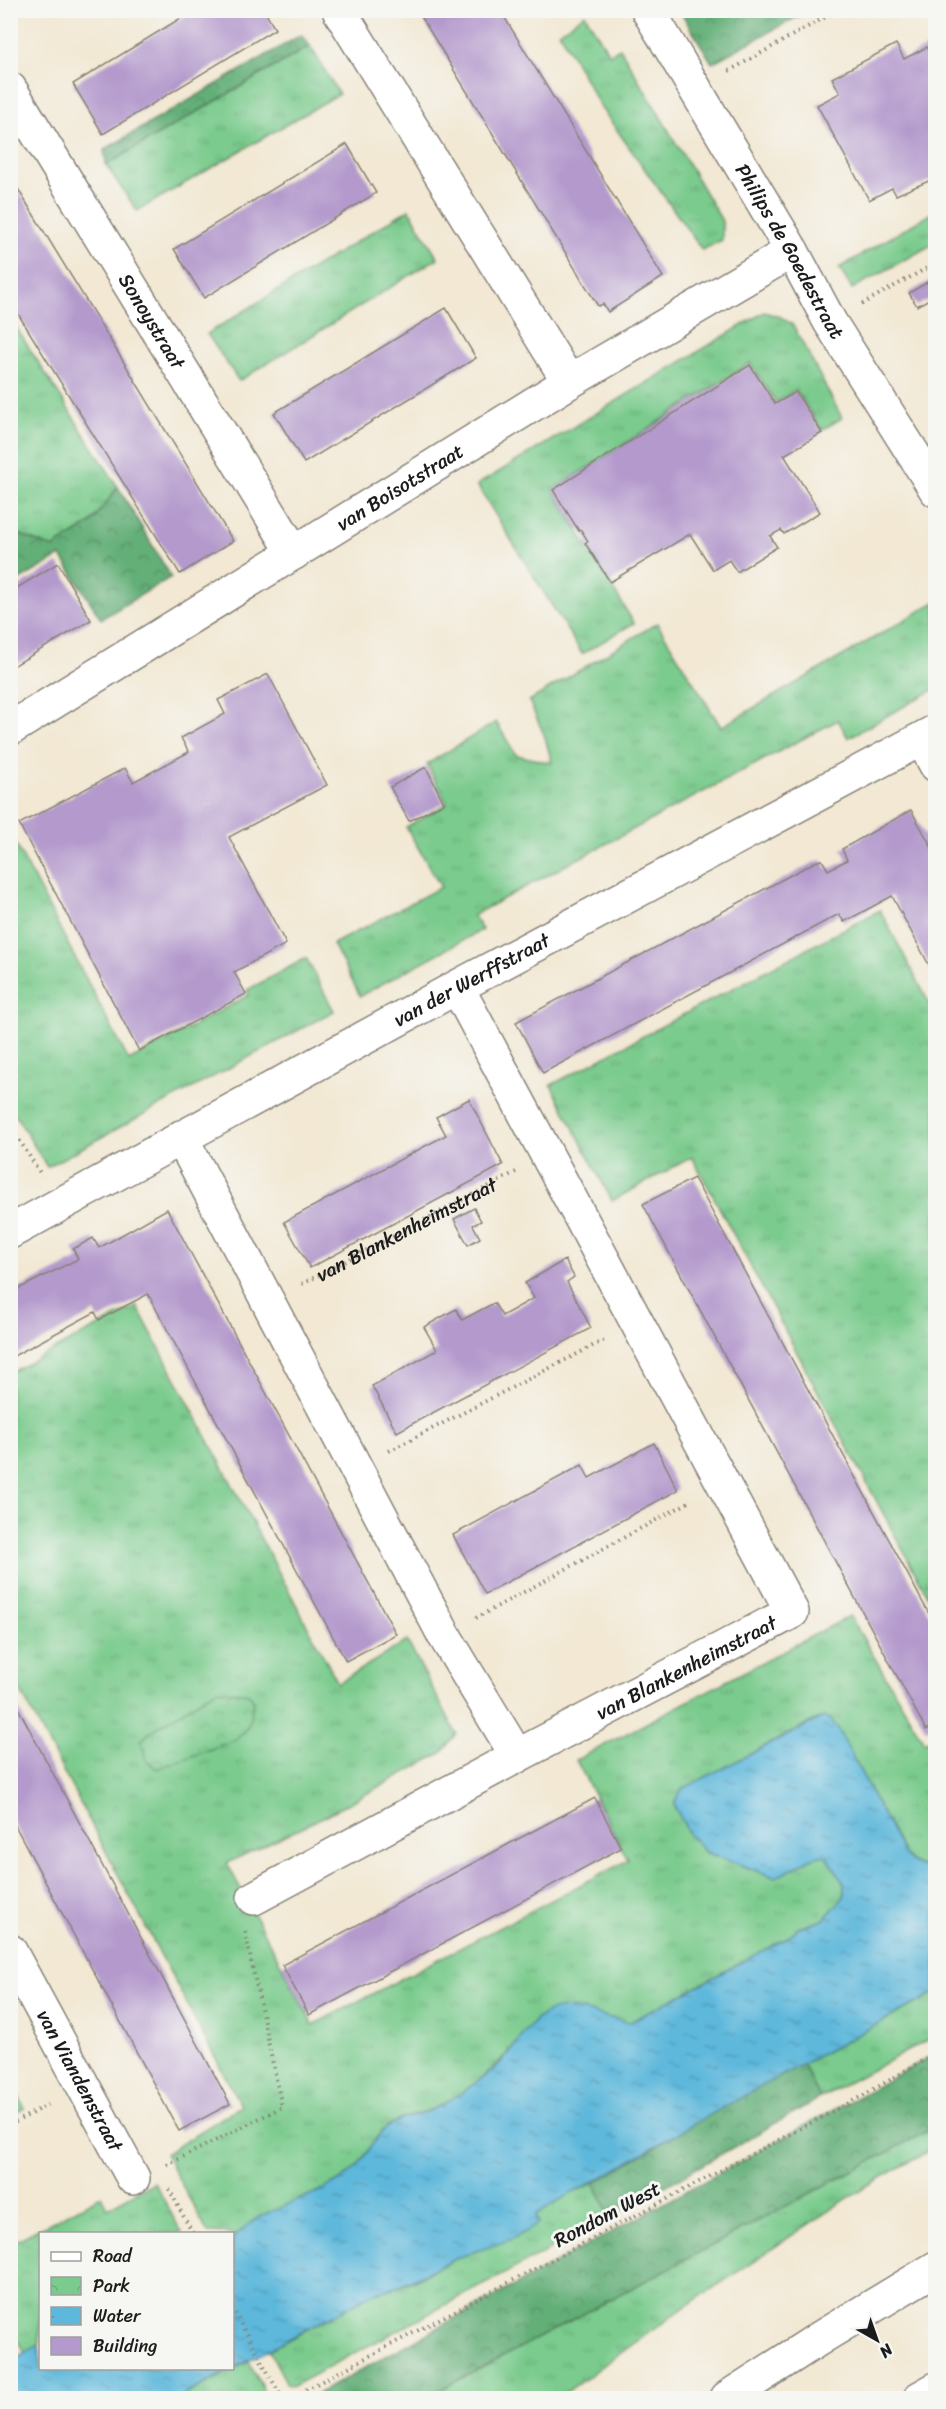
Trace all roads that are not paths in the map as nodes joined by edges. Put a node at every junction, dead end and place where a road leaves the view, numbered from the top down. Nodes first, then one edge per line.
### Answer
1 (339, 10) edge
2 (648, 10) edge
3 (10, 89) edge
4 (792, 251) junction
5 (569, 382) junction
6 (936, 490) edge
7 (294, 553) junction
8 (10, 729) edge
9 (931, 745) edge
10 (457, 987) junction
11 (181, 1137) junction
12 (10, 1232) edge
13 (517, 1756) junction
14 (254, 1898) road end
15 (10, 1951) edge
16 (146, 2174) road end
17 (936, 2268) edge
18 (936, 2389) edge
19 (727, 2398) edge
20 (920, 2398) edge

1 - 5 main road
2 - 4 main road, Philips de Goedestraat
3 - 7 main road, Sonoystraat
4 - 5 main road, van Boisotstraat
4 - 6 main road, Philips de Goedestraat
5 - 7 main road, van Boisotstraat
7 - 8 main road, van Boisotstraat
9 - 10 main road, van der Werffstraat
10 - 11 main road, van der Werffstraat
10 - 13 main road, van Blankenheimstraat
11 - 12 main road, van der Werffstraat
11 - 13 main road
13 - 14 main road, van Blankenheimstraat
15 - 16 main road, van Viandenstraat
17 - 19 main road
18 - 20 main road

